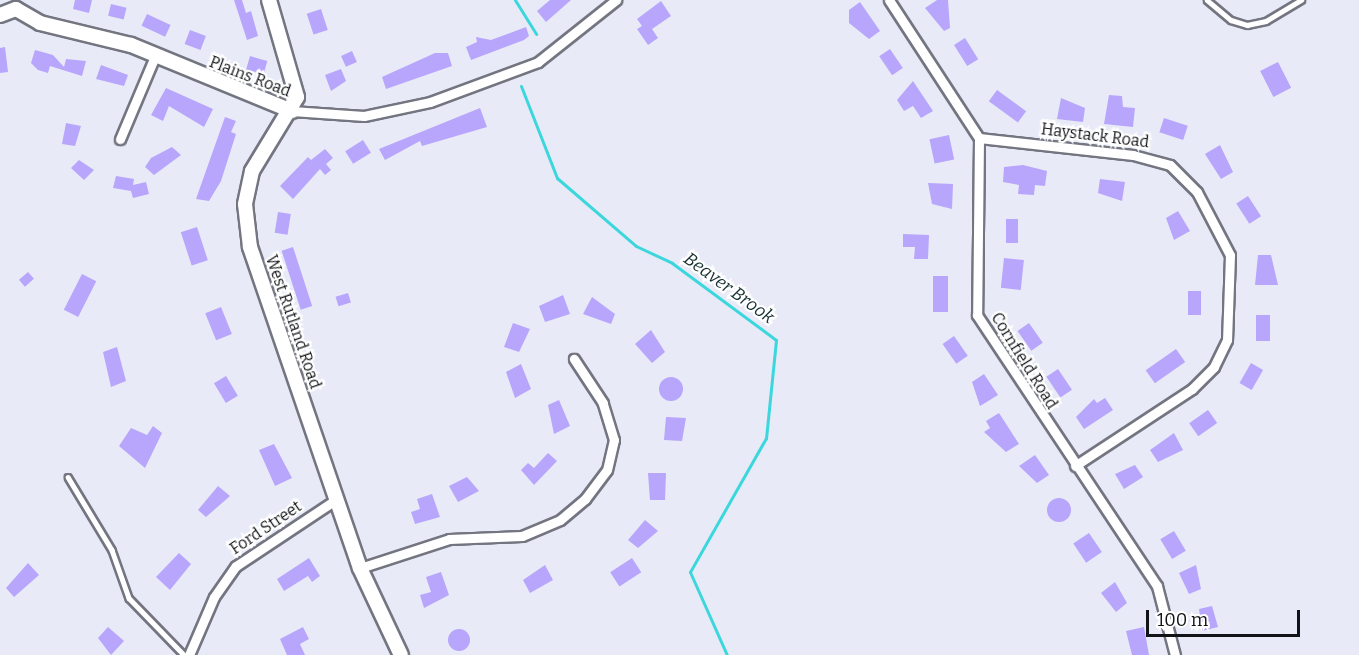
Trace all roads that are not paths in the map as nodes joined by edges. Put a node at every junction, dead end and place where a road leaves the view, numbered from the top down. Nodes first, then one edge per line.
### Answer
1 (269, 0) edge
2 (889, 0) edge
3 (1207, 0) edge
4 (1300, 0) edge
5 (614, 1) edge
6 (11, 4) edge
7 (0, 15) edge
8 (155, 56) junction
9 (292, 111) junction
10 (979, 138) junction
11 (120, 140) dead end
12 (574, 359) dead end
13 (1075, 466) junction
14 (68, 477) dead end
15 (337, 499) junction
16 (360, 568) junction
17 (184, 655) edge
18 (189, 655) edge
19 (401, 655) edge
20 (1175, 655) edge

1 - 9 main road, West Rutland Road
2 - 10 street
3 - 4 lane
5 - 9 street, Plains Road
6 - 7 main road, Plains Road
6 - 8 main road, Plains Road
8 - 9 main road, Plains Road
8 - 11 street
9 - 15 main road, West Rutland Road
10 - 13 street, Cornfield Road
10 - 13 street, Haystack Road
12 - 16 street
13 - 20 street, Cornfield Road
14 - 17 lane
15 - 16 main road, West Rutland Road
15 - 18 street, Ford Street
16 - 19 main road, West Rutland Road

